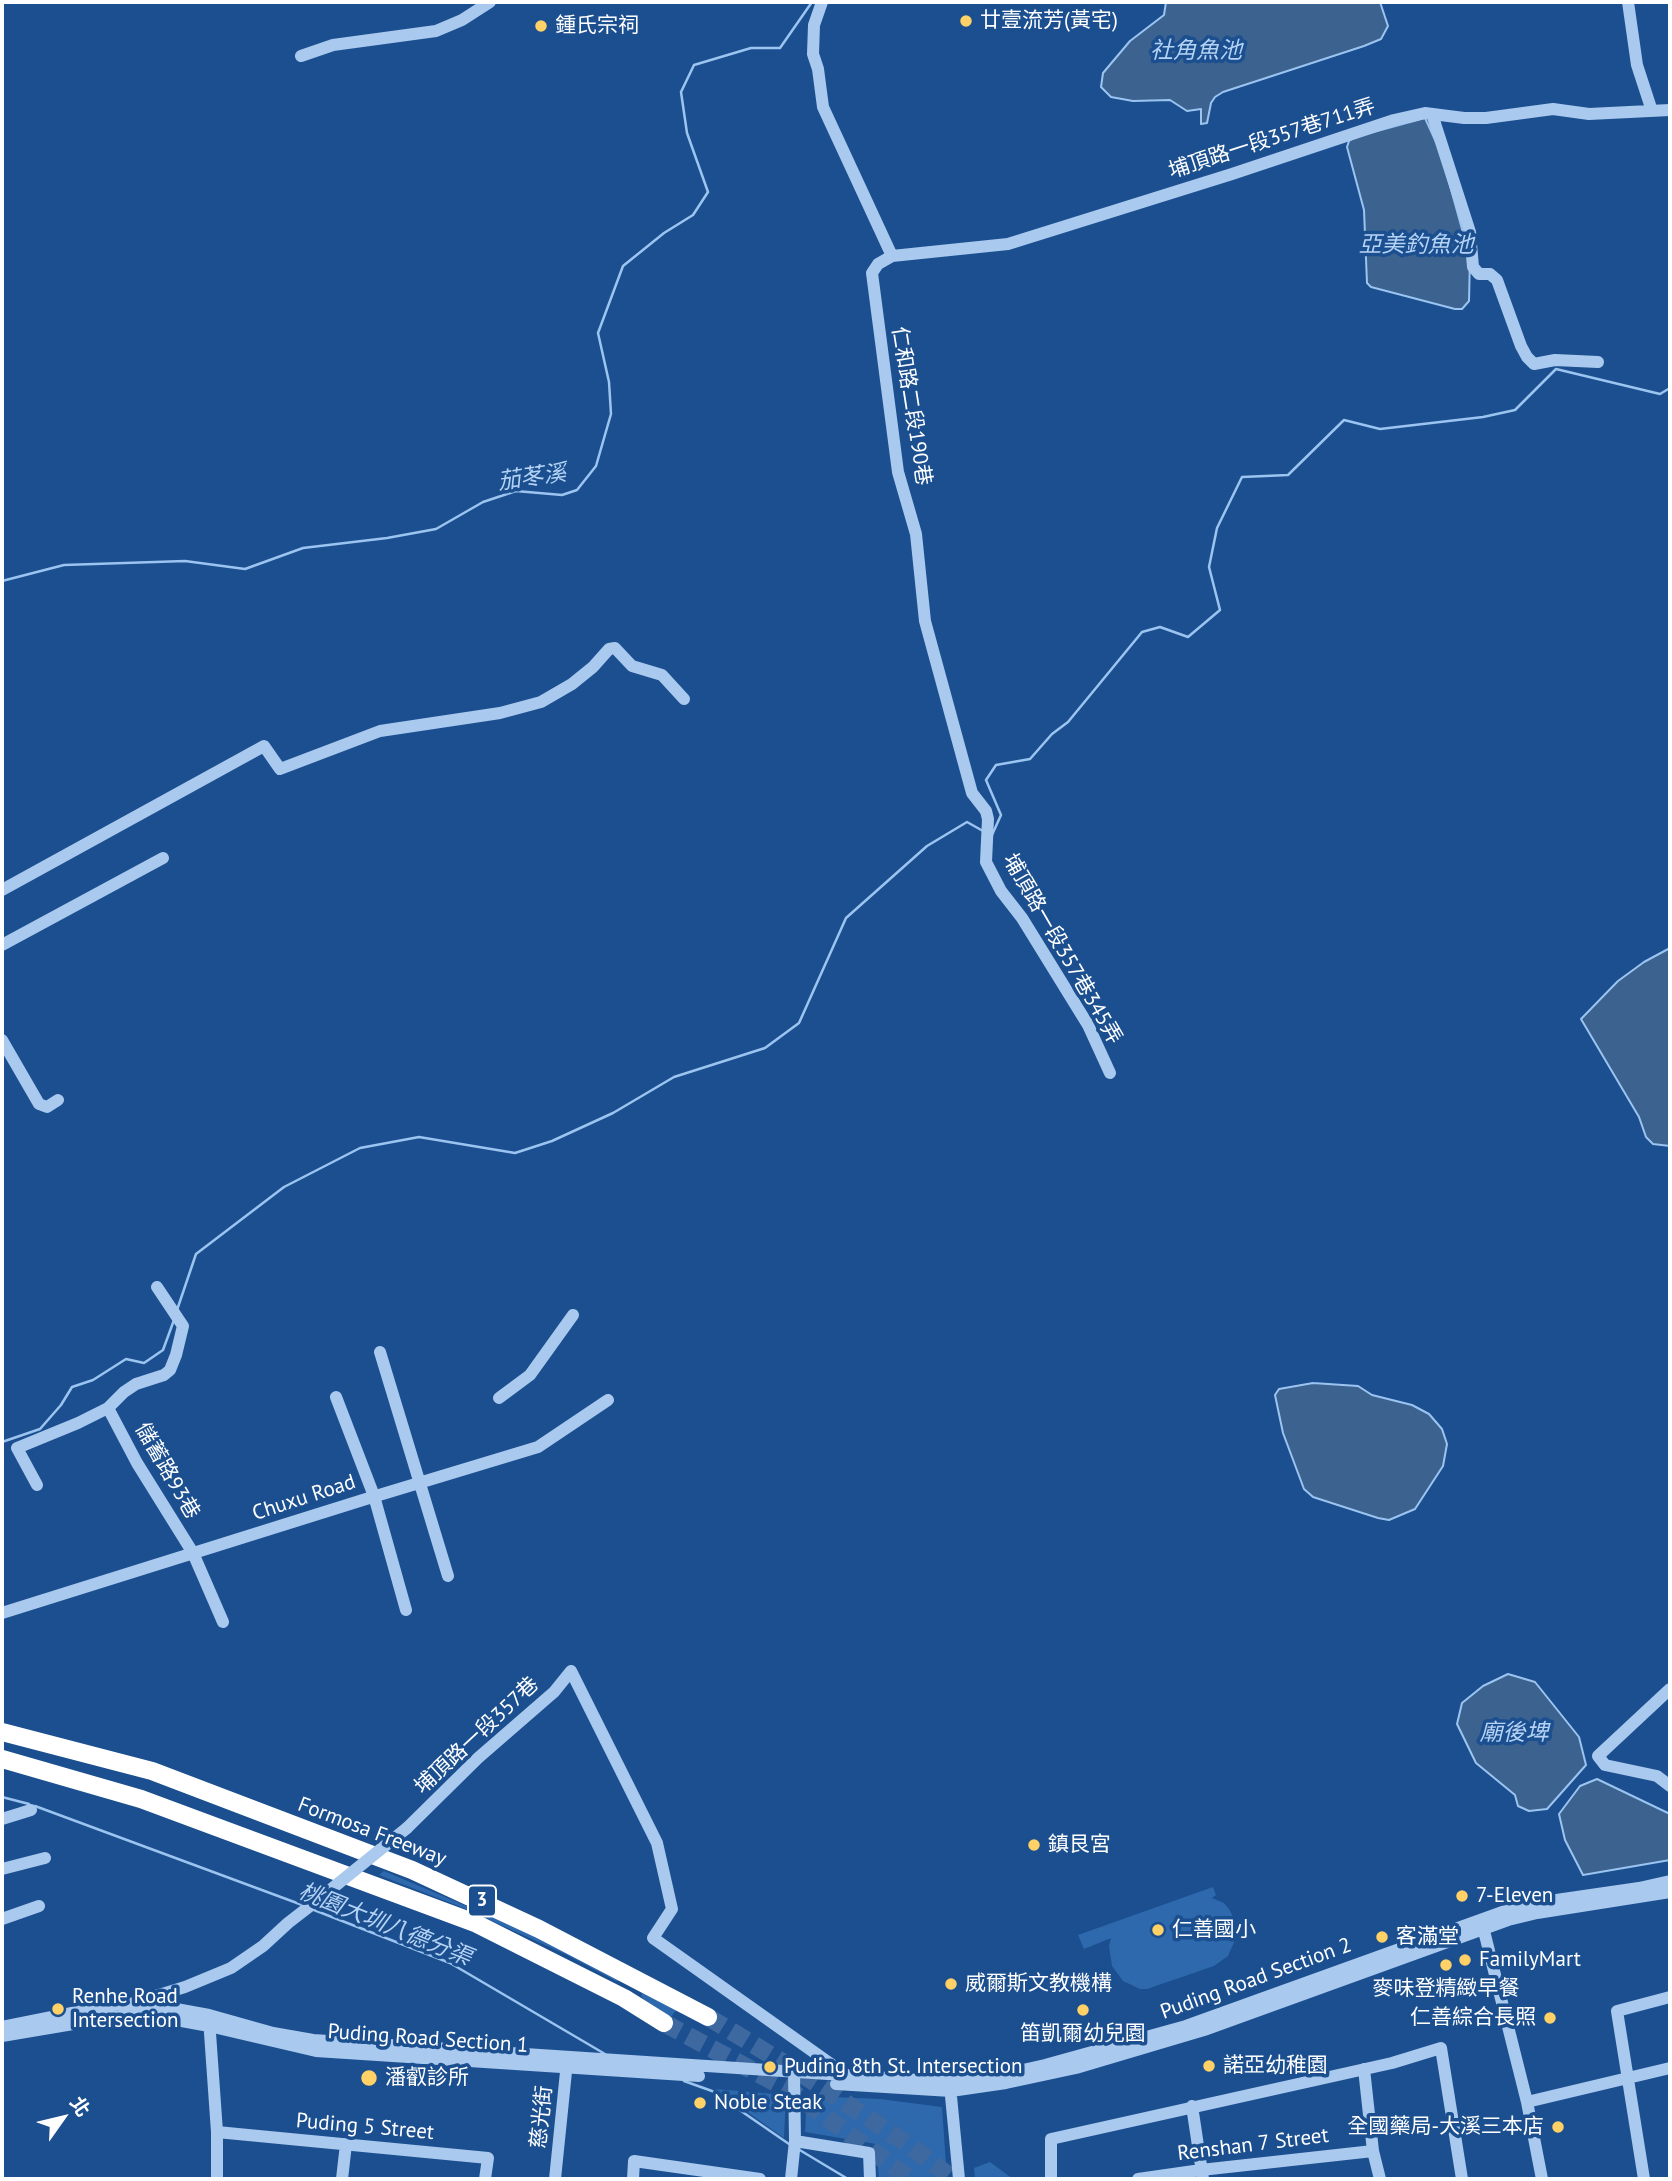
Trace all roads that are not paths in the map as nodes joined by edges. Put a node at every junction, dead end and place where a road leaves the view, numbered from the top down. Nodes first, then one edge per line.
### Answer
1 (490, 2) edge
2 (822, 2) edge
3 (1628, 2) edge
4 (302, 55) dead end
5 (1670, 110) edge
6 (1652, 111) junction
7 (1432, 114) junction
8 (892, 256) junction
9 (1598, 362) dead end
10 (684, 699) dead end
11 (986, 837) joint
12 (163, 858) dead end
13 (2, 890) edge
14 (2, 945) edge
15 (2, 1040) edge
16 (1110, 1073) dead end
17 (58, 1100) dead end
18 (157, 1287) dead end
19 (573, 1315) dead end
20 (380, 1352) dead end
21 (336, 1397) dead end
22 (499, 1398) dead end
23 (608, 1400) dead end
24 (108, 1408) junction
25 (420, 1483) junction
26 (37, 1485) dead end
27 (374, 1496) junction
28 (193, 1553) junction
29 (448, 1576) dead end
30 (406, 1610) dead end
31 (2, 1614) edge
32 (223, 1622) dead end
33 (1670, 1689) edge
34 (2, 1732) edge
35 (2, 1759) edge
36 (1670, 1786) edge
37 (31, 1810) dead end
38 (2, 1819) edge
39 (45, 1858) dead end
40 (2, 1870) edge
41 (1670, 1881) edge
42 (1670, 1892) edge
43 (39, 1906) dead end
44 (2, 1918) edge
45 (1482, 1925) junction
46 (632, 1978) junction
47 (1670, 1997) edge
48 (624, 1998) junction
49 (141, 2008) junction
50 (708, 2017) tunnel mouth
51 (209, 2020) junction
52 (664, 2023) tunnel mouth
53 (2, 2026) edge
54 (2, 2036) edge
55 (567, 2062) junction
56 (1364, 2068) junction
57 (1670, 2068) edge
58 (794, 2078) junction
59 (1628, 2079) junction
60 (853, 2081) junction
61 (950, 2087) junction
62 (1527, 2102) junction
63 (1192, 2106) junction
64 (217, 2132) junction
65 (795, 2141) junction
66 (346, 2144) junction
67 (1373, 2151) junction
68 (1202, 2174) edge
69 (217, 2179) edge
70 (342, 2179) edge
71 (485, 2179) edge
72 (555, 2179) edge
73 (633, 2179) edge
74 (760, 2179) edge
75 (791, 2179) edge
76 (870, 2179) edge
77 (959, 2179) edge
78 (1051, 2179) edge
79 (1138, 2179) edge
80 (1380, 2179) edge
81 (1462, 2179) edge
82 (1542, 2179) edge
83 (1644, 2179) edge

1 - 4 street
2 - 8 street
3 - 6 street
5 - 6 street, 埔頂路一段357巷711弄
6 - 7 street, 埔頂路一段357巷711弄
7 - 8 street, 埔頂路一段357巷711弄
7 - 9 street
8 - 11 street, 仁和路二段190巷
10 - 13 street
11 - 16 street, 埔頂路一段357巷345弄
12 - 14 street
15 - 17 street
18 - 24 street
19 - 22 street
20 - 25 street
21 - 27 street
23 - 25 street, Chuxu Road
24 - 26 street
24 - 28 street, 儲蓄路93巷
25 - 27 street, Chuxu Road
25 - 29 street
27 - 28 street, Chuxu Road
27 - 30 street
28 - 31 street, Chuxu Road
28 - 32 street, 儲蓄路93巷
33 - 36 street
34 - 46 highway, Formosa Freeway / 3
35 - 48 highway, 3
37 - 38 street
39 - 40 street
41 - 45 street, Puding Road Section 2
42 - 45 street, Puding Road Section 2
43 - 44 street
45 - 61 street, Puding Road Section 2
45 - 62 street
46 - 48 highway
46 - 50 highway, Formosa Freeway / 3
47 - 59 street
48 - 52 highway, 3
49 - 51 street, Puding Road Section 1
49 - 53 street, Puding Road Section 1
49 - 54 street, Puding Road Section 1
49 - 60 street, 埔頂路一段357巷, bridge
51 - 55 street, Puding Road Section 1
51 - 64 street
55 - 58 street, Puding Road Section 1
55 - 72 street, 慈光街
56 - 63 street
56 - 67 street
56 - 81 street
57 - 59 street
58 - 60 street, Puding Road Section 1
58 - 65 street
59 - 62 street
59 - 83 street
60 - 61 street, Puding Road Section 2
61 - 77 street
62 - 82 street
63 - 68 street
63 - 78 street
64 - 66 street, Puding 5 Street
64 - 69 street
65 - 75 street
65 - 76 street
66 - 70 street
66 - 71 street, Puding 5 Street
67 - 68 street, Renshan 7 Street
67 - 80 street
68 - 79 street, Renshan 7 Street
73 - 74 street

